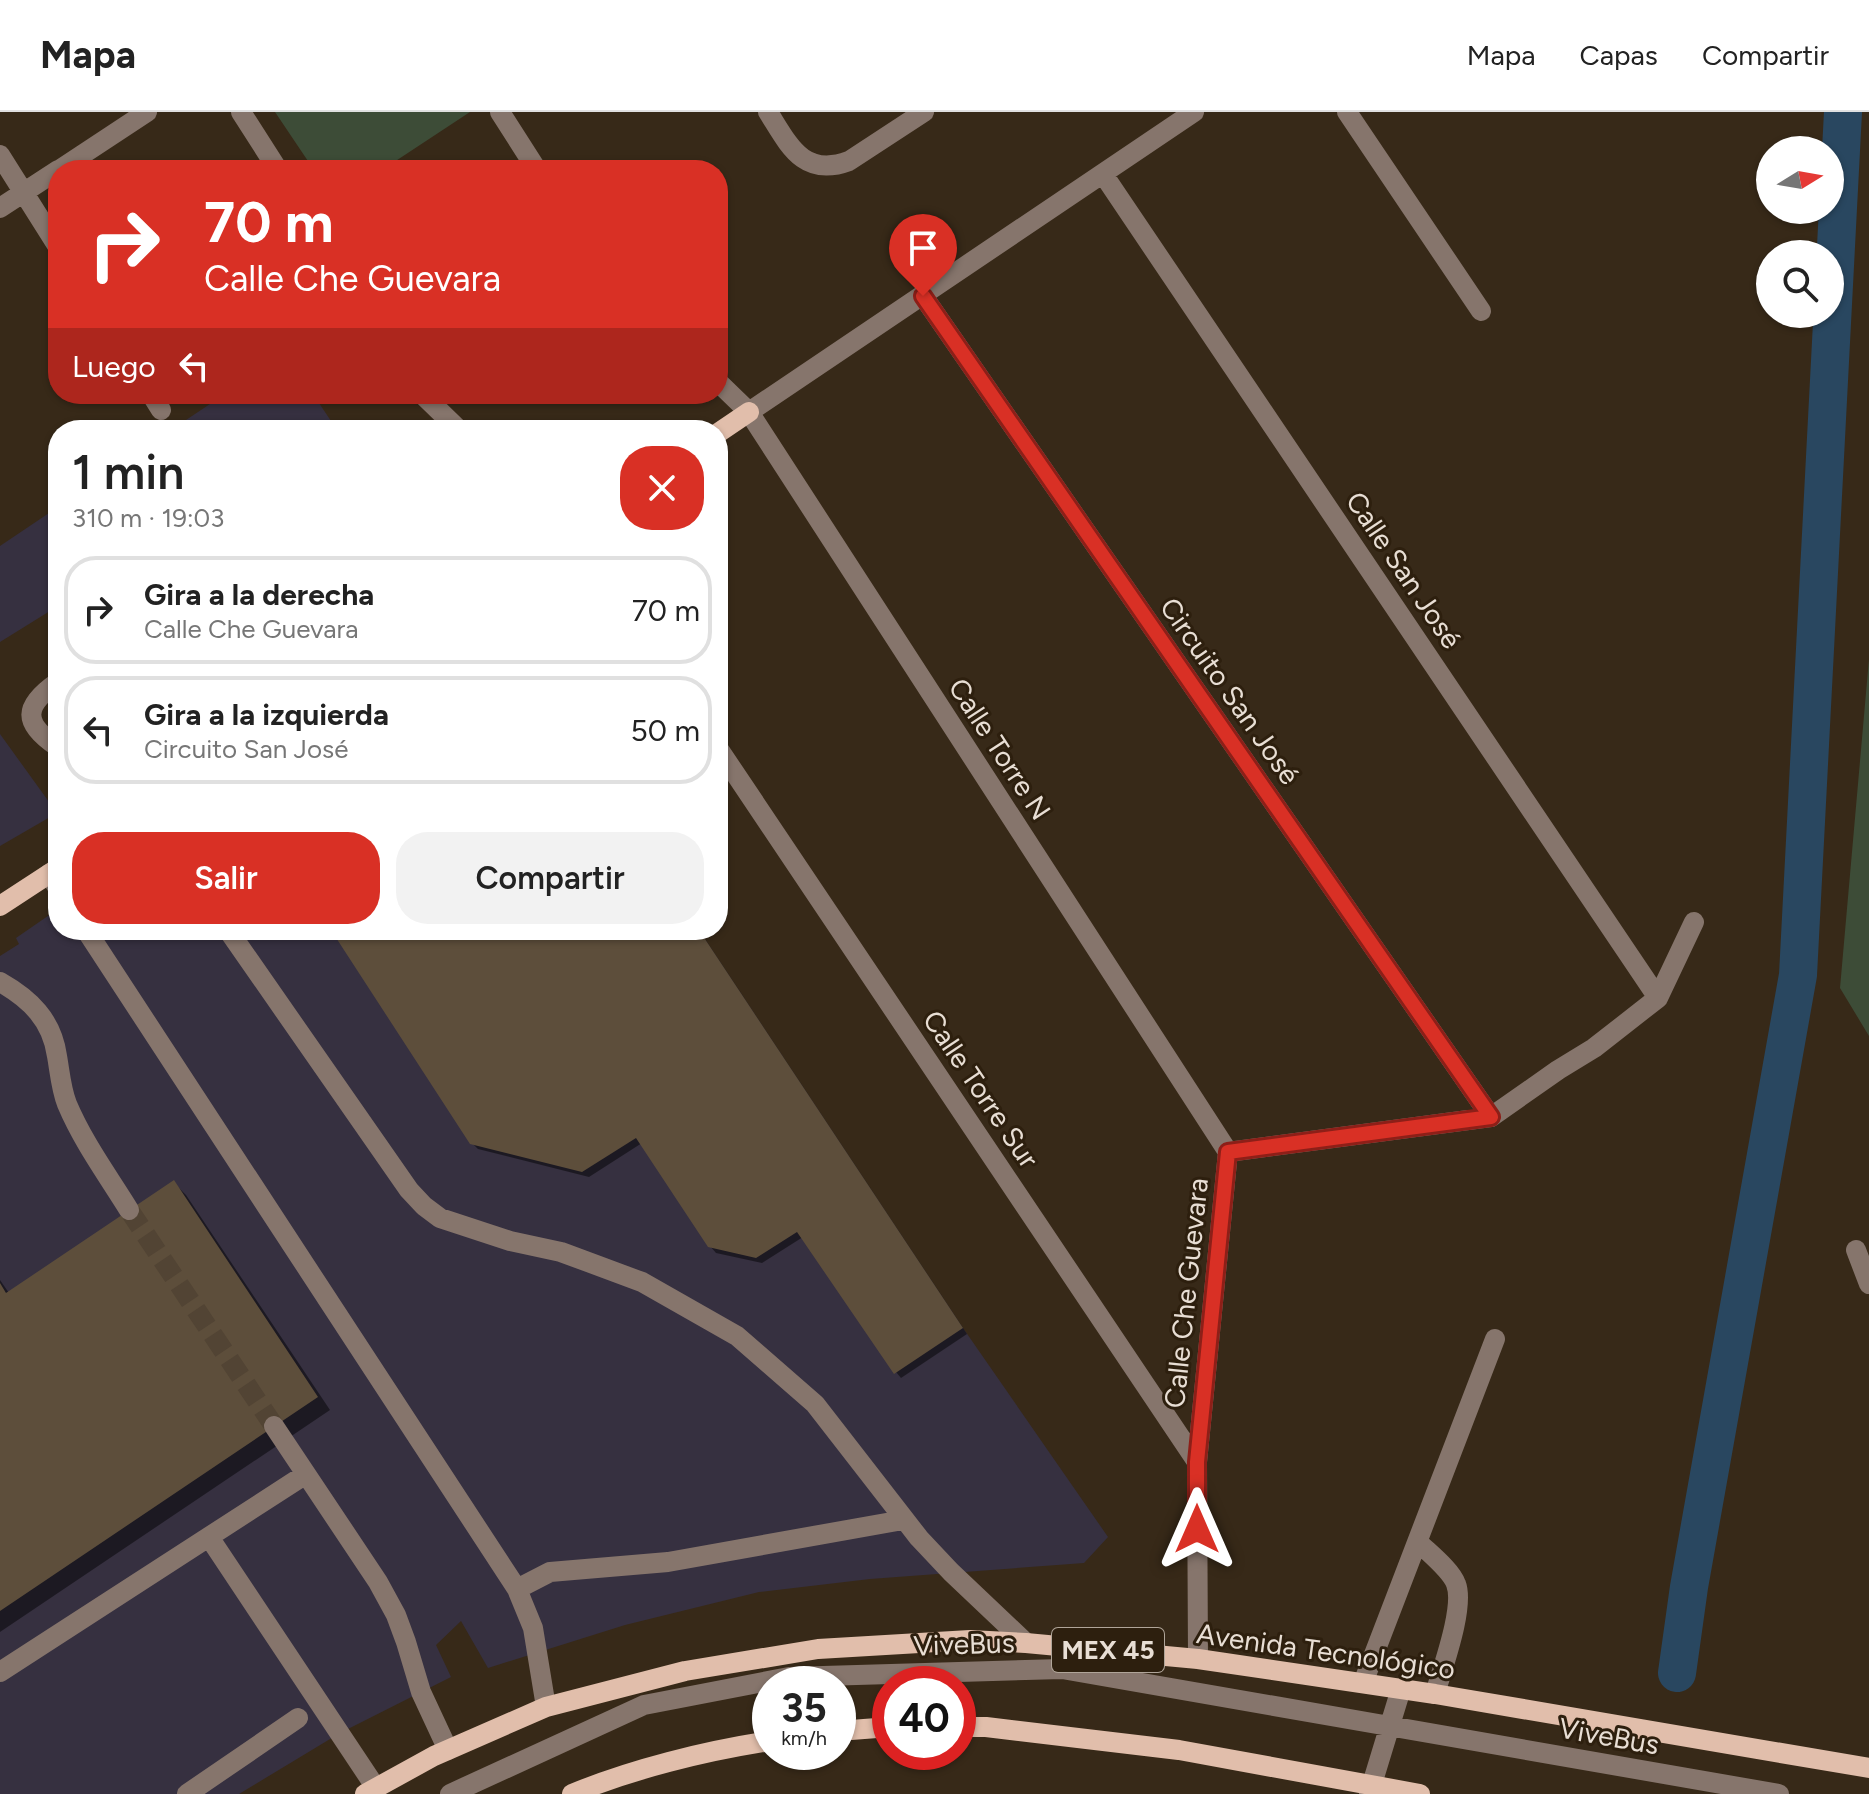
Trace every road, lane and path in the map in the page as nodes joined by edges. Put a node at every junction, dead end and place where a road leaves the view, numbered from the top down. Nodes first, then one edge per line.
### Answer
1 (147, 112) edge
2 (241, 112) edge
3 (500, 112) edge
4 (768, 112) edge
5 (924, 112) edge
6 (1194, 112) edge
7 (1347, 112) edge
8 (0, 155) edge
9 (73, 160) edge
10 (272, 160) edge
11 (531, 160) edge
12 (1103, 174) junction
13 (48, 177) edge
14 (23, 193) junction
15 (0, 208) edge
16 (48, 232) edge
17 (923, 296) junction
18 (1481, 311) dead end
19 (728, 392) edge
20 (432, 404) edge
21 (749, 412) junction
22 (449, 420) edge
23 (728, 426) edge
24 (48, 689) edge
25 (48, 738) edge
26 (728, 763) edge
27 (48, 881) edge
28 (0, 906) edge
29 (1694, 922) dead end
30 (93, 940) edge
31 (235, 940) edge
32 (0, 982) edge
33 (1658, 998) junction
34 (1491, 1117) junction
35 (1228, 1152) junction
36 (129, 1210) tunnel mouth
37 (1856, 1250) dead end
38 (1869, 1284) edge
39 (1495, 1339) dead end
40 (274, 1426) tunnel mouth
41 (1197, 1462) junction
42 (306, 1474) junction
43 (903, 1520) junction
44 (209, 1537) junction
45 (1418, 1542) junction
46 (517, 1589) junction
47 (1026, 1643) junction
48 (1198, 1659) junction
49 (0, 1672) edge
50 (1363, 1683) junction
51 (1401, 1689) junction
52 (1435, 1694) junction
53 (546, 1707) junction
54 (298, 1718) dead end
55 (1390, 1726) junction
56 (976, 1727) edge
57 (752, 1744) edge
58 (448, 1750) junction
59 (1869, 1768) edge
60 (603, 1788) edge
61 (1370, 1790) edge
62 (370, 1791) edge
63 (187, 1794) edge
64 (450, 1794) edge
65 (572, 1794) edge
66 (1420, 1794) edge
67 (1779, 1794) edge

1 - 9 street
2 - 10 street
3 - 11 street
4 - 5 street
6 - 12 street
7 - 18 street
8 - 14 street
12 - 17 street
12 - 33 street, Calle San José
13 - 14 street
14 - 15 street
14 - 16 street
17 - 21 street
17 - 34 street, Circuito San José
19 - 21 street, Calle Torre N
20 - 22 street
21 - 23 main road
21 - 35 street, Calle Torre N
24 - 25 street
26 - 41 street, Calle Torre Sur
27 - 28 main road
29 - 33 street, Calle Che Guevara
30 - 46 street
31 - 43 street
32 - 36 street
33 - 34 street, Calle Che Guevara
34 - 35 street, Calle Che Guevara
35 - 41 street, Calle Che Guevara
37 - 38 street
39 - 45 street
40 - 42 street
41 - 48 street, Calle Che Guevara
42 - 44 street
42 - 58 street
43 - 46 street
43 - 47 street
44 - 49 street
44 - 62 street
45 - 50 street
45 - 52 street
46 - 53 street
47 - 48 main road, Avenida Tecnológico / MEX 45
47 - 53 main road, Avenida Tecnológico / MEX 45
48 - 50 main road, Avenida Tecnológico / MEX 45
50 - 51 main road, Avenida Tecnológico / MEX 45
51 - 52 main road, Avenida Tecnológico / MEX 45
51 - 55 street
52 - 59 main road, Avenida Tecnológico / MEX 45
53 - 58 main road, Avenida Tecnológico / MEX 45
54 - 63 street
55 - 61 street
55 - 64 street, ViveBus
55 - 67 street, ViveBus
56 - 61 main road
57 - 60 main road
58 - 62 main road, Avenida Tecnológico / MEX 45
60 - 65 main road
61 - 66 main road

